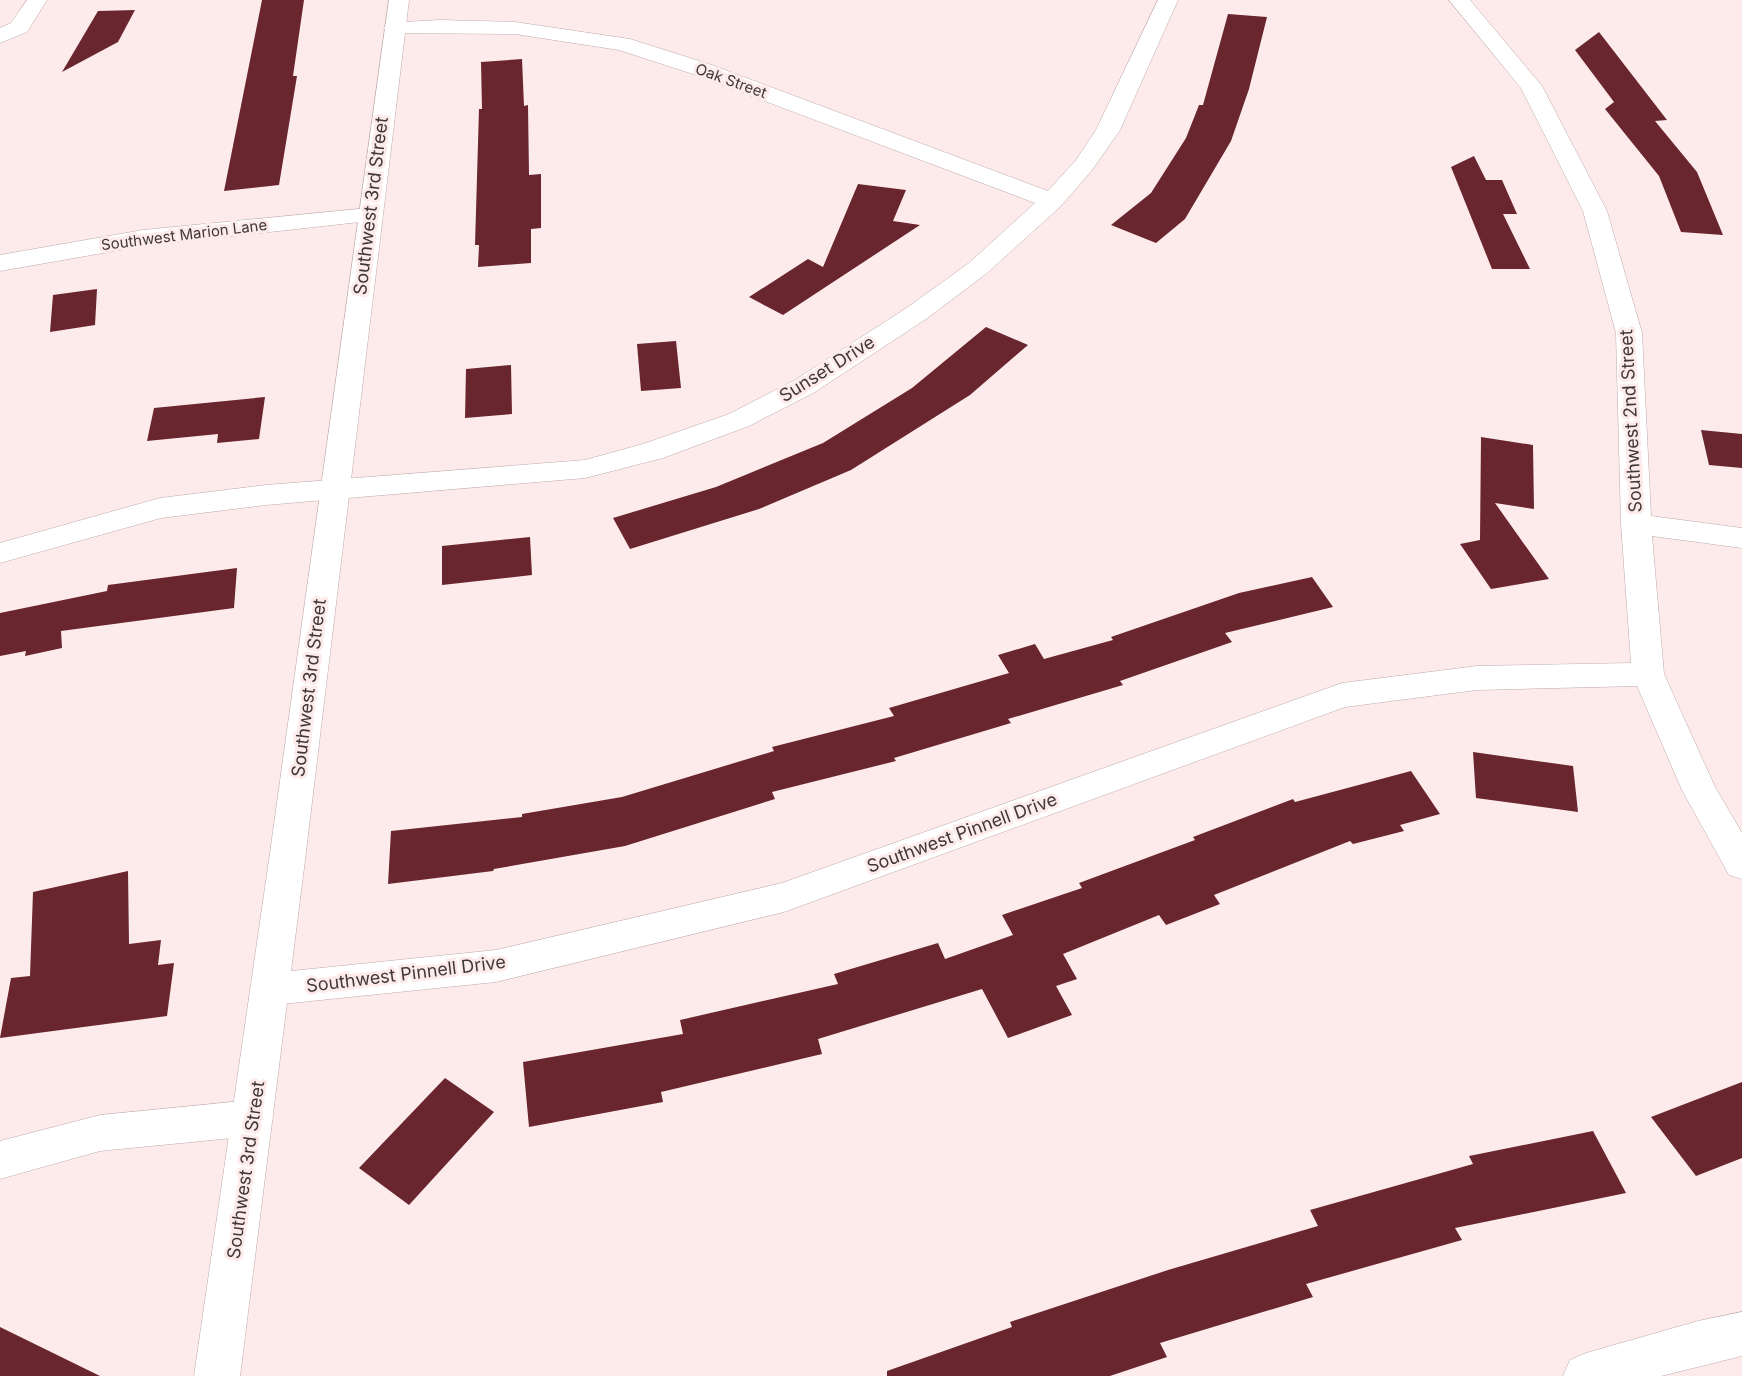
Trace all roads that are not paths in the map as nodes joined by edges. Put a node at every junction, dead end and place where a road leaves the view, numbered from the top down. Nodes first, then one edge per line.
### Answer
1 (37, 0) edge
2 (399, 0) edge
3 (1168, 0) edge
4 (1459, 0) edge
5 (395, 28) junction
6 (0, 37) edge
7 (1052, 201) junction
8 (369, 215) junction
9 (0, 263) edge
10 (334, 489) junction
11 (1636, 524) junction
12 (1742, 538) edge
13 (0, 553) edge
14 (1648, 674) junction
15 (1742, 865) edge
16 (272, 989) junction
17 (253, 1118) junction
18 (0, 1160) edge
19 (1742, 1335) edge
20 (217, 1376) edge
21 (1586, 1376) edge

1 - 6 street
2 - 5 street, Southwest 3rd Street
3 - 7 street, Sunset Drive
4 - 11 street, Southwest 2nd Street
5 - 7 street, Oak Street
5 - 8 street, Southwest 3rd Street
7 - 10 street, Sunset Drive
8 - 9 street, Southwest Marion Lane
8 - 10 street, Southwest 3rd Street
10 - 13 street, Sunset Drive
10 - 16 street, Southwest 3rd Street
11 - 12 street
11 - 14 street, Southwest 2nd Street
14 - 15 street, Southwest 2nd Street
14 - 16 street, Southwest Pinnell Drive
16 - 17 street, Southwest 3rd Street
17 - 18 street
17 - 20 street, Southwest 3rd Street
19 - 21 street

